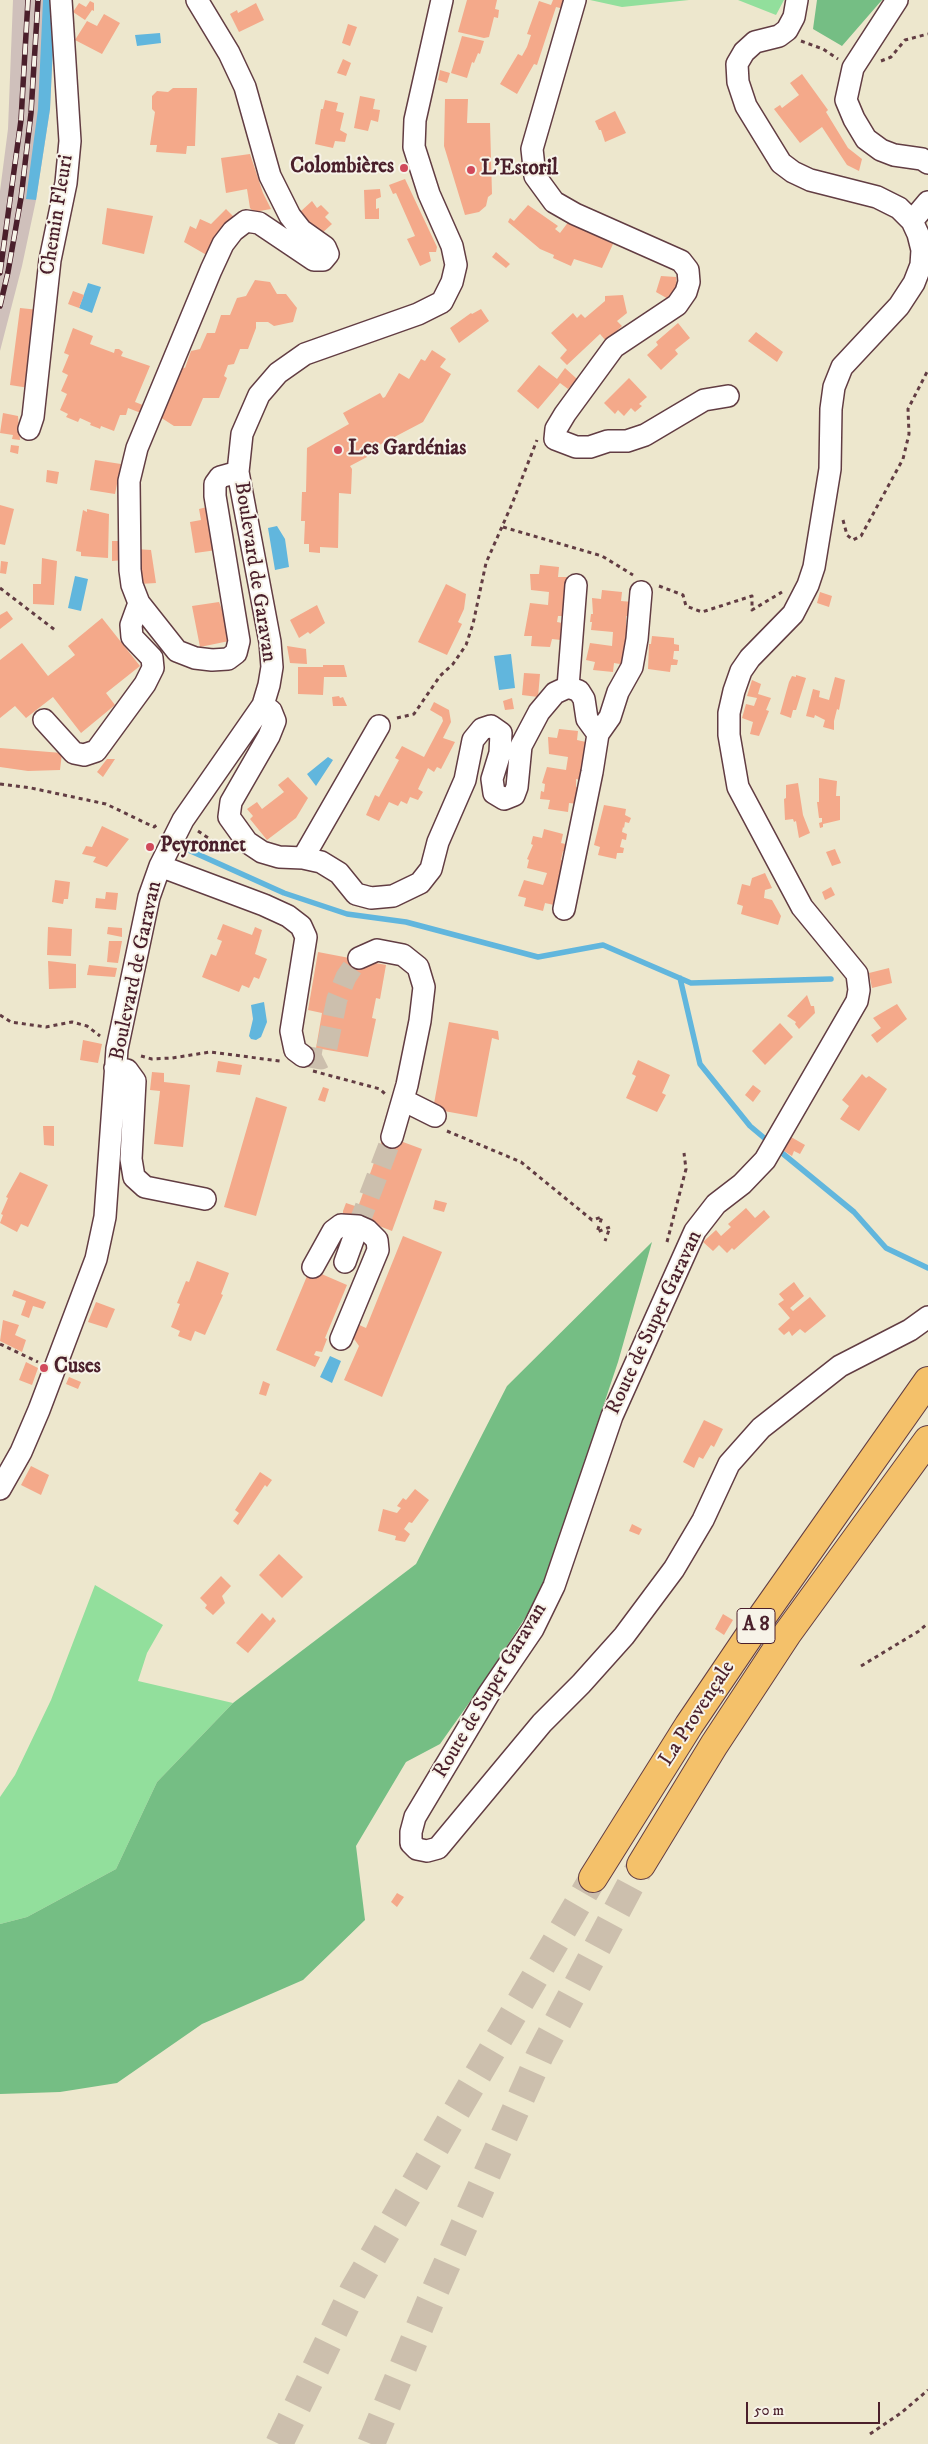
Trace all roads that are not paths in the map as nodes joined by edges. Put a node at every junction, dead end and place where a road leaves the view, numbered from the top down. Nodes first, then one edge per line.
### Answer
1 (61, 0) edge
2 (197, 0) edge
3 (442, 0) edge
4 (575, 0) edge
5 (796, 0) edge
6 (897, 0) edge
7 (928, 163) edge
8 (928, 202) edge
9 (912, 221) junction
10 (728, 396) dead end
11 (30, 428) dead end
12 (238, 472) junction
13 (642, 584) road end
14 (576, 585) dead end
15 (139, 603) junction
16 (568, 687) junction
17 (264, 705) junction
18 (44, 720) dead end
19 (379, 726) road end
20 (598, 734) junction
21 (303, 858) junction
22 (160, 866) junction
23 (564, 909) dead end
24 (359, 958) tunnel mouth
25 (303, 1056) dead end
26 (116, 1059) junction
27 (404, 1100) junction
28 (435, 1116) dead end
29 (392, 1137) tunnel mouth
30 (205, 1199) dead end
31 (358, 1226) junction
32 (345, 1262) dead end
33 (313, 1267) dead end
34 (928, 1317) edge
35 (341, 1339) dead end
36 (928, 1381) edge
37 (928, 1440) edge
38 (0, 1489) edge
39 (641, 1865) tunnel mouth
40 (593, 1878) tunnel mouth

1 - 11 street, Chemin Fleuri
2 - 15 street
3 - 12 street, Boulevard de Garavan
4 - 10 street
5 - 9 street
6 - 7 street
8 - 9 street
9 - 34 street, Route de Super Garavan
12 - 15 street
12 - 17 street, Boulevard de Garavan
13 - 20 street
14 - 16 street
15 - 18 street
16 - 20 street
16 - 21 street
17 - 21 street
17 - 22 street, Boulevard de Garavan
19 - 21 street
20 - 23 street
22 - 25 street
22 - 26 street, Boulevard de Garavan
24 - 27 street
26 - 30 street
26 - 38 street, Boulevard de Garavan
27 - 28 street
27 - 29 street
31 - 32 street
31 - 33 street
31 - 35 street
36 - 40 highway, La Provençale / A 8
37 - 39 highway, La Provençale / A 8

